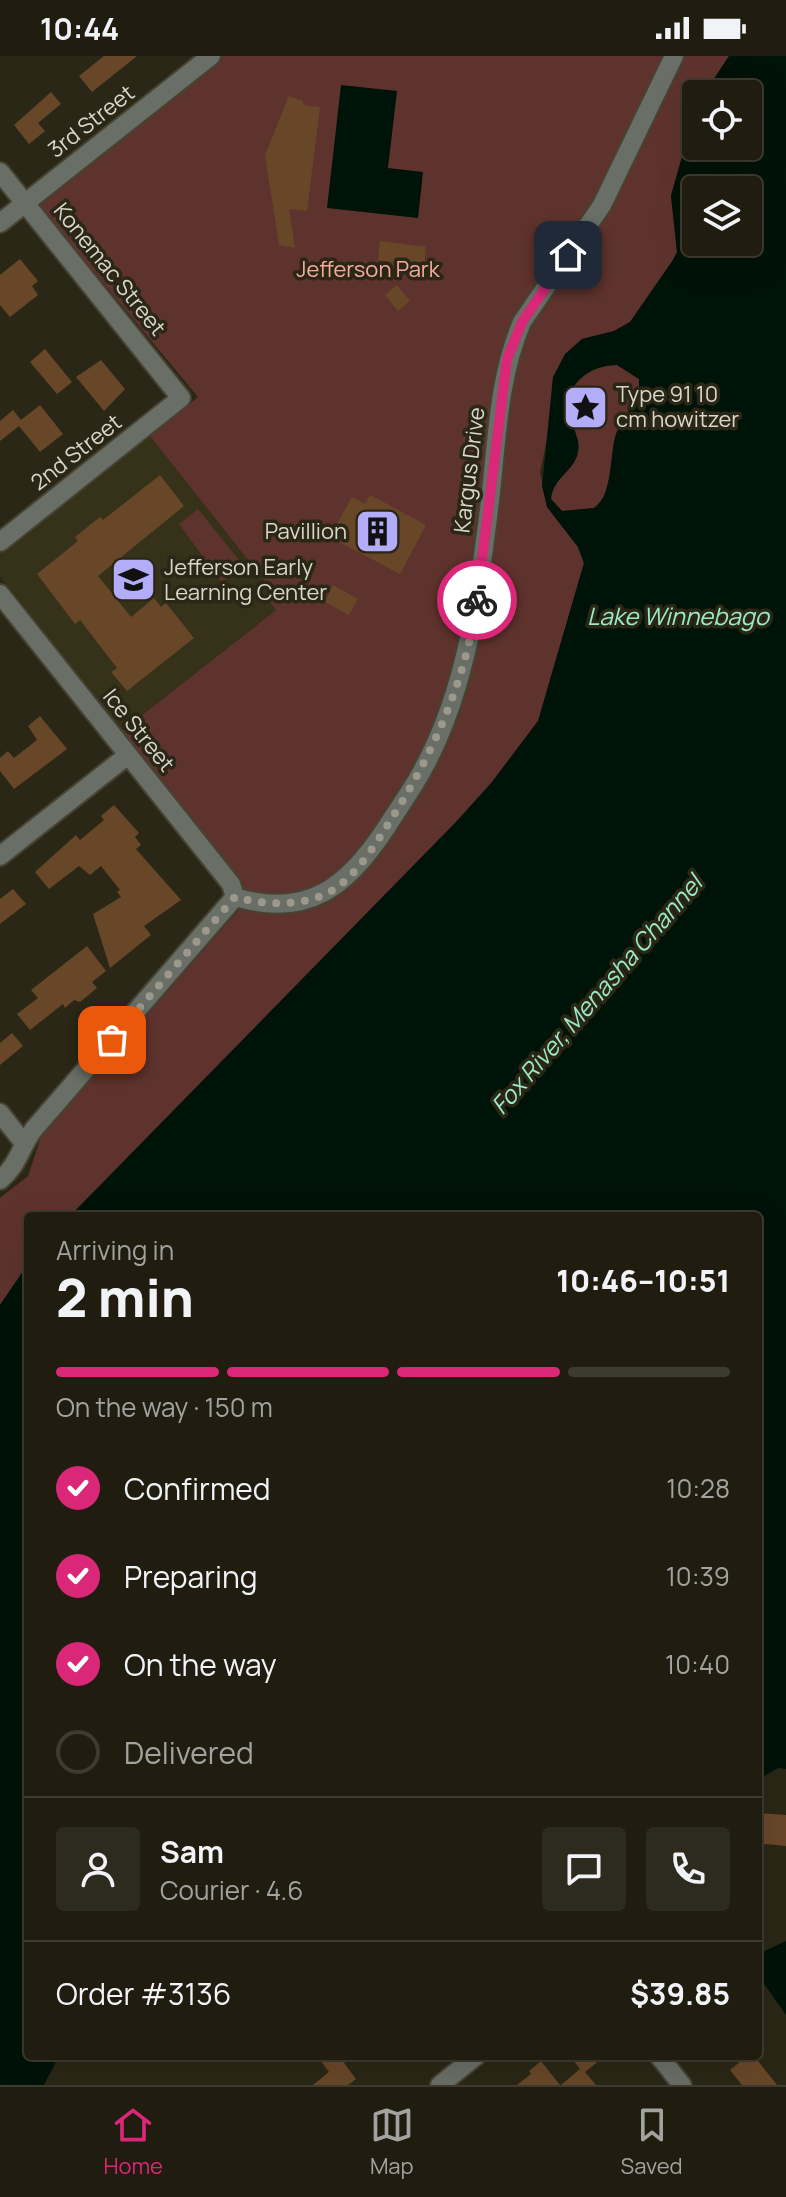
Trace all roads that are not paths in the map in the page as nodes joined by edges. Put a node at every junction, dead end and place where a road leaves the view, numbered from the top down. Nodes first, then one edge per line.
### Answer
1 (211, 56) edge
2 (674, 56) edge
3 (0, 172) edge
4 (26, 203) junction
5 (0, 223) edge
6 (181, 398) joint
7 (0, 542) edge
8 (0, 594) edge
9 (128, 755) junction
10 (0, 856) edge
11 (235, 897) junction
12 (0, 1113) edge
13 (23, 1142) junction
14 (0, 1180) edge
15 (471, 2060) edge
16 (662, 2060) edge
17 (440, 2085) edge
18 (682, 2085) edge

1 - 4 street, 3rd Street
2 - 11 street, Kargus Drive
3 - 4 street, Konemac Street
4 - 5 street, 3rd Street
4 - 6 street, Konemac Street
6 - 7 street, 2nd Street
8 - 9 street, Ice Street
9 - 10 street
9 - 11 street, Ice Street
11 - 13 street
12 - 13 street
13 - 14 street
15 - 17 street
16 - 18 street

